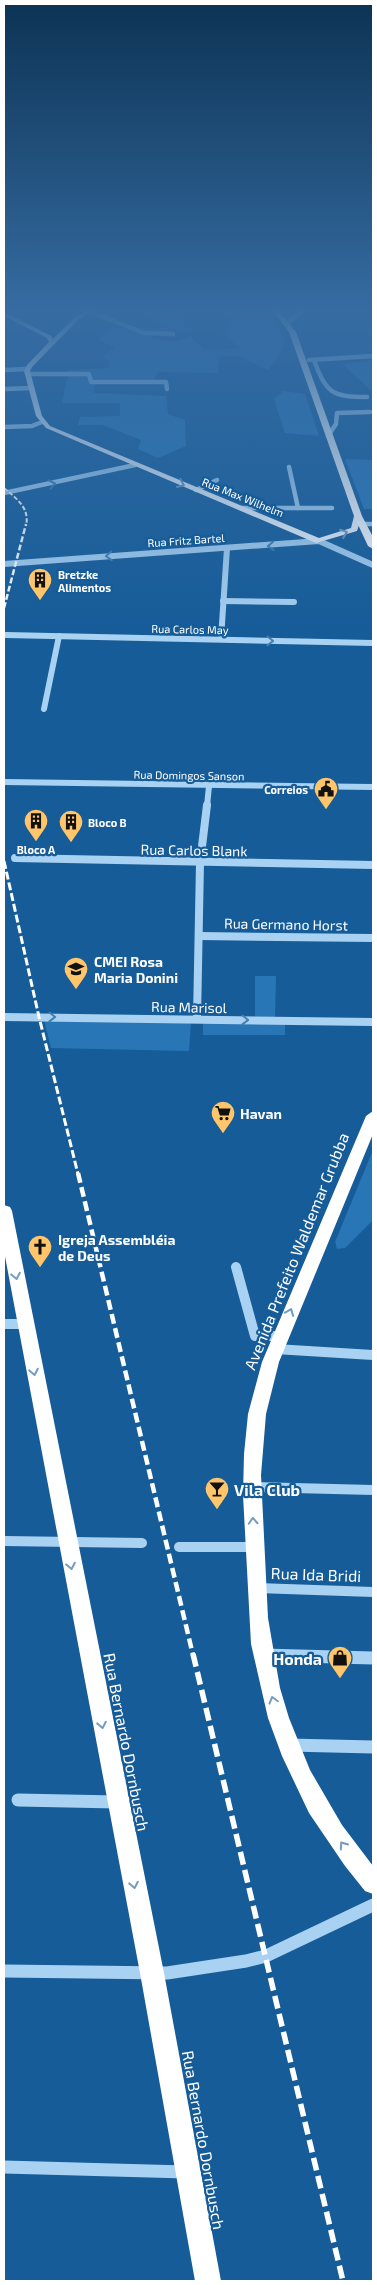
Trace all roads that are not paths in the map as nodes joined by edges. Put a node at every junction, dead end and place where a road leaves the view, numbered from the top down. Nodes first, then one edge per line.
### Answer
1 (41, 418) edge
2 (321, 418) edge
3 (337, 418) edge
4 (42, 422) junction
5 (4, 427) edge
6 (328, 436) junction
7 (135, 465) junction
8 (289, 467) dead end
9 (217, 480) dead end
10 (196, 490) junction
11 (4, 493) edge
12 (241, 508) junction
13 (298, 508) junction
14 (332, 508) dead end
15 (360, 520) junction
16 (373, 524) edge
17 (319, 541) junction
18 (373, 546) edge
19 (227, 548) junction
20 (4, 564) edge
21 (373, 565) edge
22 (223, 601) junction
23 (294, 602) dead end
24 (6, 635) dead end
25 (59, 636) junction
26 (221, 639) junction
27 (373, 643) edge
28 (44, 709) dead end
29 (4, 782) edge
30 (209, 786) junction
31 (373, 787) edge
32 (15, 858) dead end
33 (200, 863) junction
34 (373, 865) edge
35 (199, 936) junction
36 (373, 938) edge
37 (4, 1017) edge
38 (197, 1019) junction
39 (373, 1022) edge
40 (373, 1116) edge
41 (4, 1214) edge
42 (236, 1267) dead end
43 (4, 1324) edge
44 (25, 1324) junction
45 (278, 1342) junction
46 (373, 1356) edge
47 (253, 1487) junction
48 (373, 1490) edge
49 (4, 1541) edge
50 (67, 1542) junction
51 (142, 1543) dead end
52 (254, 1546) junction
53 (179, 1547) dead end
54 (257, 1588) junction
55 (373, 1592) edge
56 (263, 1655) junction
57 (373, 1658) edge
58 (286, 1745) junction
59 (373, 1747) edge
60 (18, 1800) dead end
61 (117, 1802) junction
62 (373, 1883) edge
63 (373, 1905) edge
64 (4, 1972) edge
65 (152, 1973) junction
66 (4, 2167) edge
67 (189, 2172) junction
68 (208, 2281) edge

1 - 4 main road
2 - 6 highway
3 - 6 street
4 - 5 street
4 - 7 main road, Rua Max Wilhelm
6 - 15 highway
7 -> 10 main road, Rua Max Wilhelm
11 -> 7 street
8 - 13 street
9 - 10 street
10 - 12 main road, Rua Max Wilhelm
12 - 13 street
12 - 17 main road, Rua Max Wilhelm
13 - 14 street
15 - 16 street
17 -> 15 main road, Rua Fritz Bartel
15 - 18 highway
17 -> 19 street, Rua Fritz Bartel
17 - 21 street, Rua Max Wilhelm
19 -> 20 street, Rua Fritz Bartel
19 - 22 street
22 - 23 street
22 - 26 street
24 - 25 street, Rua Carlos May
25 - 26 street, Rua Carlos May
25 - 28 street
26 -> 27 street, Rua Carlos May
29 - 30 street, Rua Domingos Sanson
30 - 31 street, Rua Domingos Sanson
30 - 33 street
32 - 33 street, Rua Carlos Blank
33 - 34 street, Rua Carlos Blank
33 - 35 street
35 - 36 street, Rua Germano Horst
35 - 38 street
37 -> 38 street, Rua Marisol
38 -> 39 street, Rua Marisol
45 -> 40 highway, Avenida Prefeito Waldemar Grubba
41 -> 44 highway, Rua Bernardo Dornbusch
42 - 45 street
43 - 44 street
44 -> 50 highway, Rua Bernardo Dornbusch
45 - 46 street
45 - 47 highway, Avenida Prefeito Waldemar Grubba
47 - 48 street
52 -> 47 highway, Avenida Prefeito Waldemar Grubba
49 - 50 street
50 - 51 street
50 -> 61 highway, Rua Bernardo Dornbusch
52 - 53 street
52 - 54 highway, Avenida Prefeito Waldemar Grubba
54 - 55 street, Rua Ida Bridi
54 - 56 highway, Avenida Prefeito Waldemar Grubba
56 - 57 street
58 -> 56 highway, Avenida Prefeito Waldemar Grubba
58 - 59 street
62 -> 58 highway, Avenida Prefeito Waldemar Grubba
60 - 61 street
61 -> 65 highway, Rua Bernardo Dornbusch
63 - 65 street
64 - 65 street
65 - 67 highway, Rua Bernardo Dornbusch
66 - 67 street
67 - 68 highway, Rua Bernardo Dornbusch

